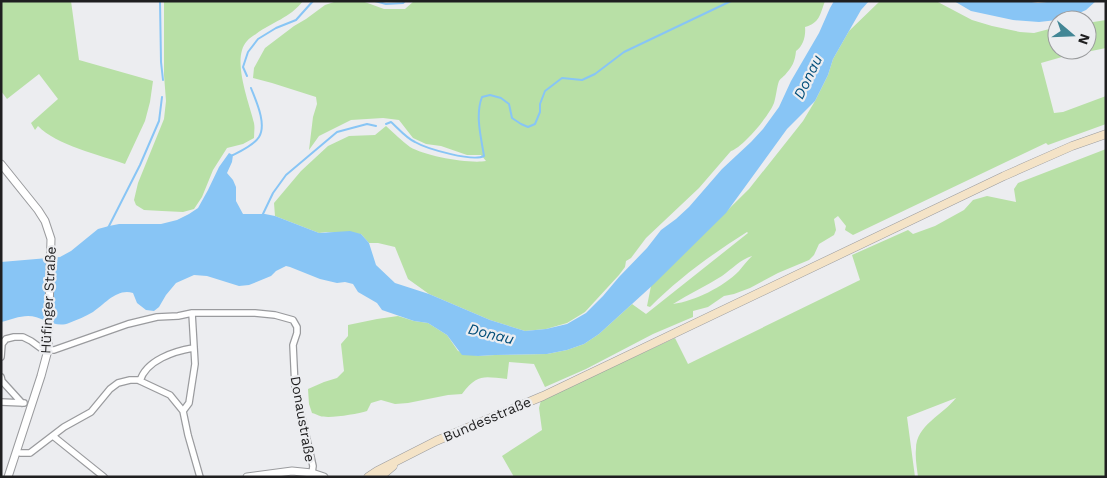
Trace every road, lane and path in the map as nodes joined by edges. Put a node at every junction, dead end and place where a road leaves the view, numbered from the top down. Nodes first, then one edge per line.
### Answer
1 (1106, 134) edge
2 (1, 164) edge
3 (192, 313) junction
4 (49, 347) junction
5 (193, 348) junction
6 (1, 357) edge
7 (1, 377) edge
8 (140, 381) junction
9 (1, 402) edge
10 (22, 403) junction
11 (33, 403) junction
12 (183, 411) junction
13 (53, 436) junction
14 (16, 452) junction
15 (409, 454) junction
16 (312, 472) junction
17 (8, 477) edge
18 (104, 477) edge
19 (200, 477) edge
20 (247, 477) edge
21 (323, 477) edge
22 (368, 477) edge
23 (380, 477) edge

1 - 15 main road, Bundesstraße
2 - 4 street, Hüfinger Straße
3 - 4 street, Donaustraße
3 - 5 street
3 - 16 street, Donaustraße
4 - 6 street
4 - 11 street, Hüfinger Straße
5 - 8 street
5 - 12 street
7 - 10 street
8 - 12 street
8 - 13 street
9 - 10 street
10 - 11 street
11 - 14 street, Hüfinger Straße
12 - 19 street
13 - 14 street
13 - 18 street
14 - 17 street, Hüfinger Straße
15 - 22 main road, Bundesstraße
15 - 23 main road, Bundesstraße
16 - 20 street
16 - 21 street

